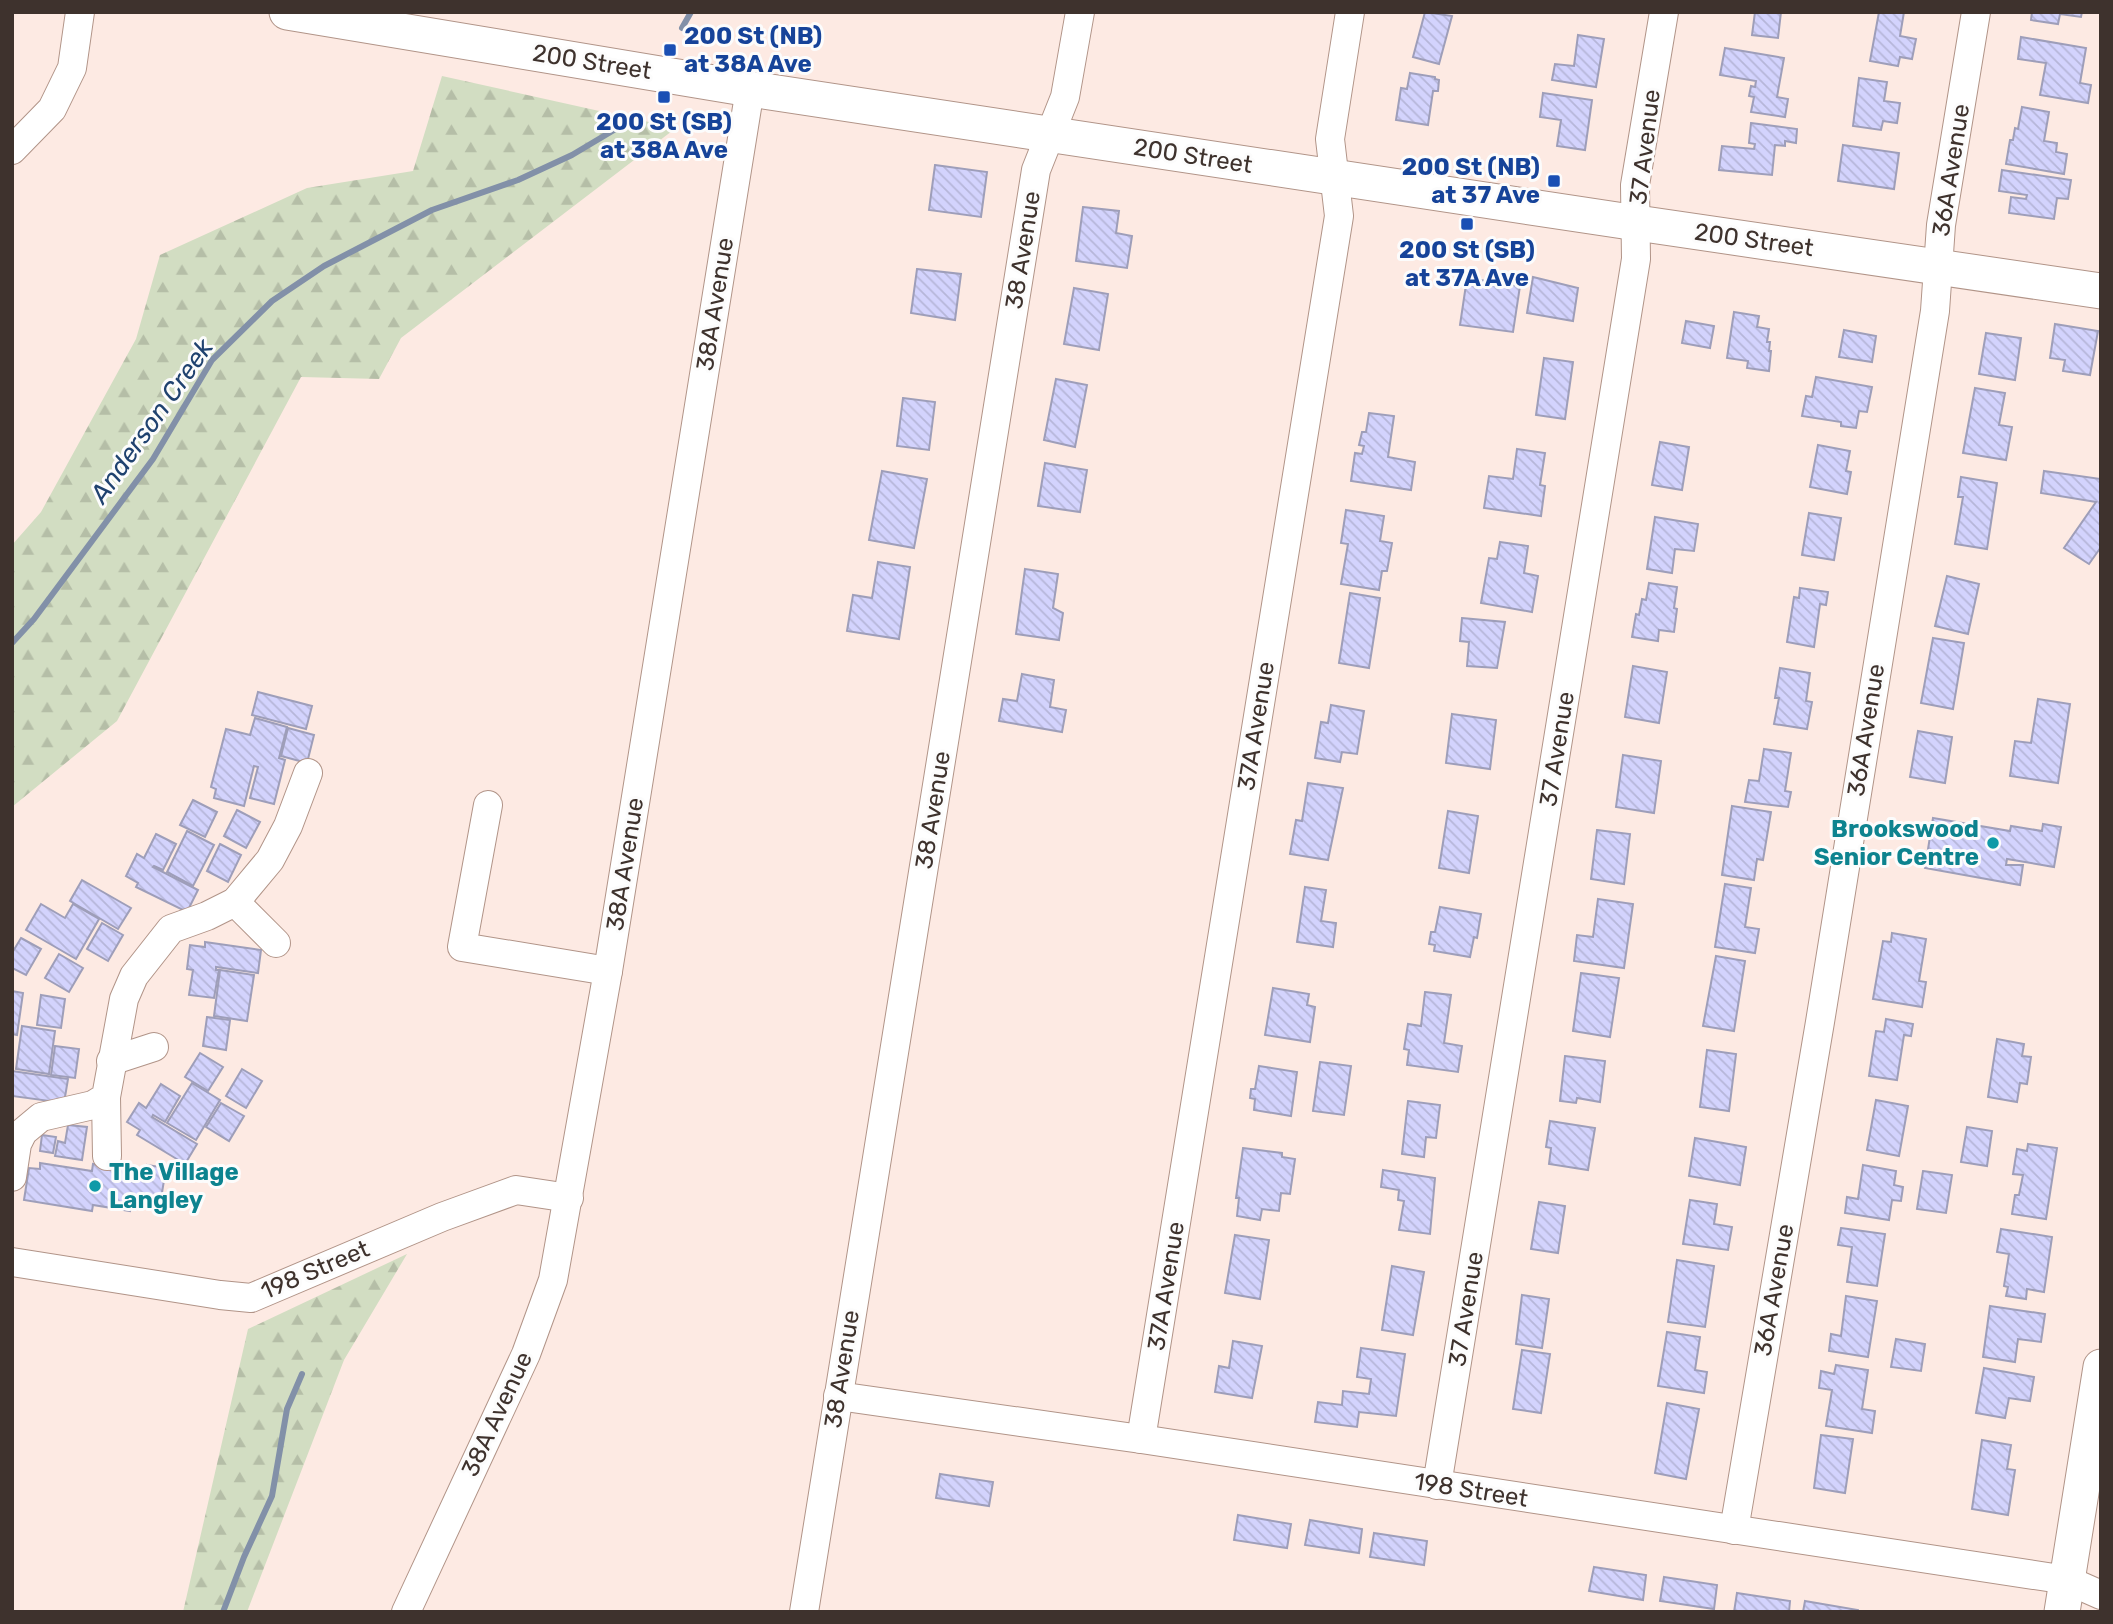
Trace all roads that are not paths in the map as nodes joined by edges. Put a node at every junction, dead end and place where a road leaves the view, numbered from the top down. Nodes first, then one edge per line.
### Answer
1 (80, 12) edge
2 (287, 12) edge
3 (1080, 12) edge
4 (1350, 12) edge
5 (1664, 12) edge
6 (1976, 12) edge
7 (750, 89) junction
8 (1050, 135) junction
9 (12, 150) edge
10 (1335, 178) junction
11 (1637, 223) junction
12 (1938, 266) junction
13 (2101, 291) edge
14 (308, 774) dead end
15 (488, 805) dead end
16 (234, 902) junction
17 (276, 943) dead end
18 (608, 971) junction
19 (154, 1047) dead end
20 (111, 1061) junction
21 (107, 1097) junction
22 (107, 1156) dead end
23 (12, 1177) edge
24 (569, 1198) junction
25 (12, 1262) edge
26 (2101, 1367) edge
27 (838, 1395) junction
28 (1141, 1439) junction
29 (1437, 1485) junction
30 (1734, 1530) junction
31 (2101, 1595) edge
32 (2064, 1596) edge
33 (406, 1612) edge
34 (804, 1612) edge

1 - 9 street
2 - 7 main road, 200 Street
3 - 8 street, 38 Avenue
4 - 10 street, 37A Avenue
5 - 11 street, 37 Avenue
6 - 12 street, 36A Avenue
7 - 8 main road, 200 Street
7 - 18 street, 38A Avenue
8 - 10 main road, 200 Street
8 - 27 street, 38 Avenue
10 - 11 main road, 200 Street
10 - 28 street, 37A Avenue
11 - 12 main road, 200 Street
11 - 29 street, 37 Avenue
12 - 13 main road, 200 Street
12 - 30 street, 36A Avenue
14 - 16 street
15 - 18 street
16 - 17 street
16 - 20 street
18 - 24 street, 38A Avenue
19 - 20 street
20 - 21 street
21 - 22 street
21 - 23 street
24 - 25 street, 198 Street
24 - 33 street, 38A Avenue
26 - 32 main road
27 - 28 street, 198 Street
27 - 34 street, 38 Avenue
28 - 29 street, 198 Street
29 - 30 street, 198 Street
30 - 32 street, 198 Street
31 - 32 street, 198 Street

